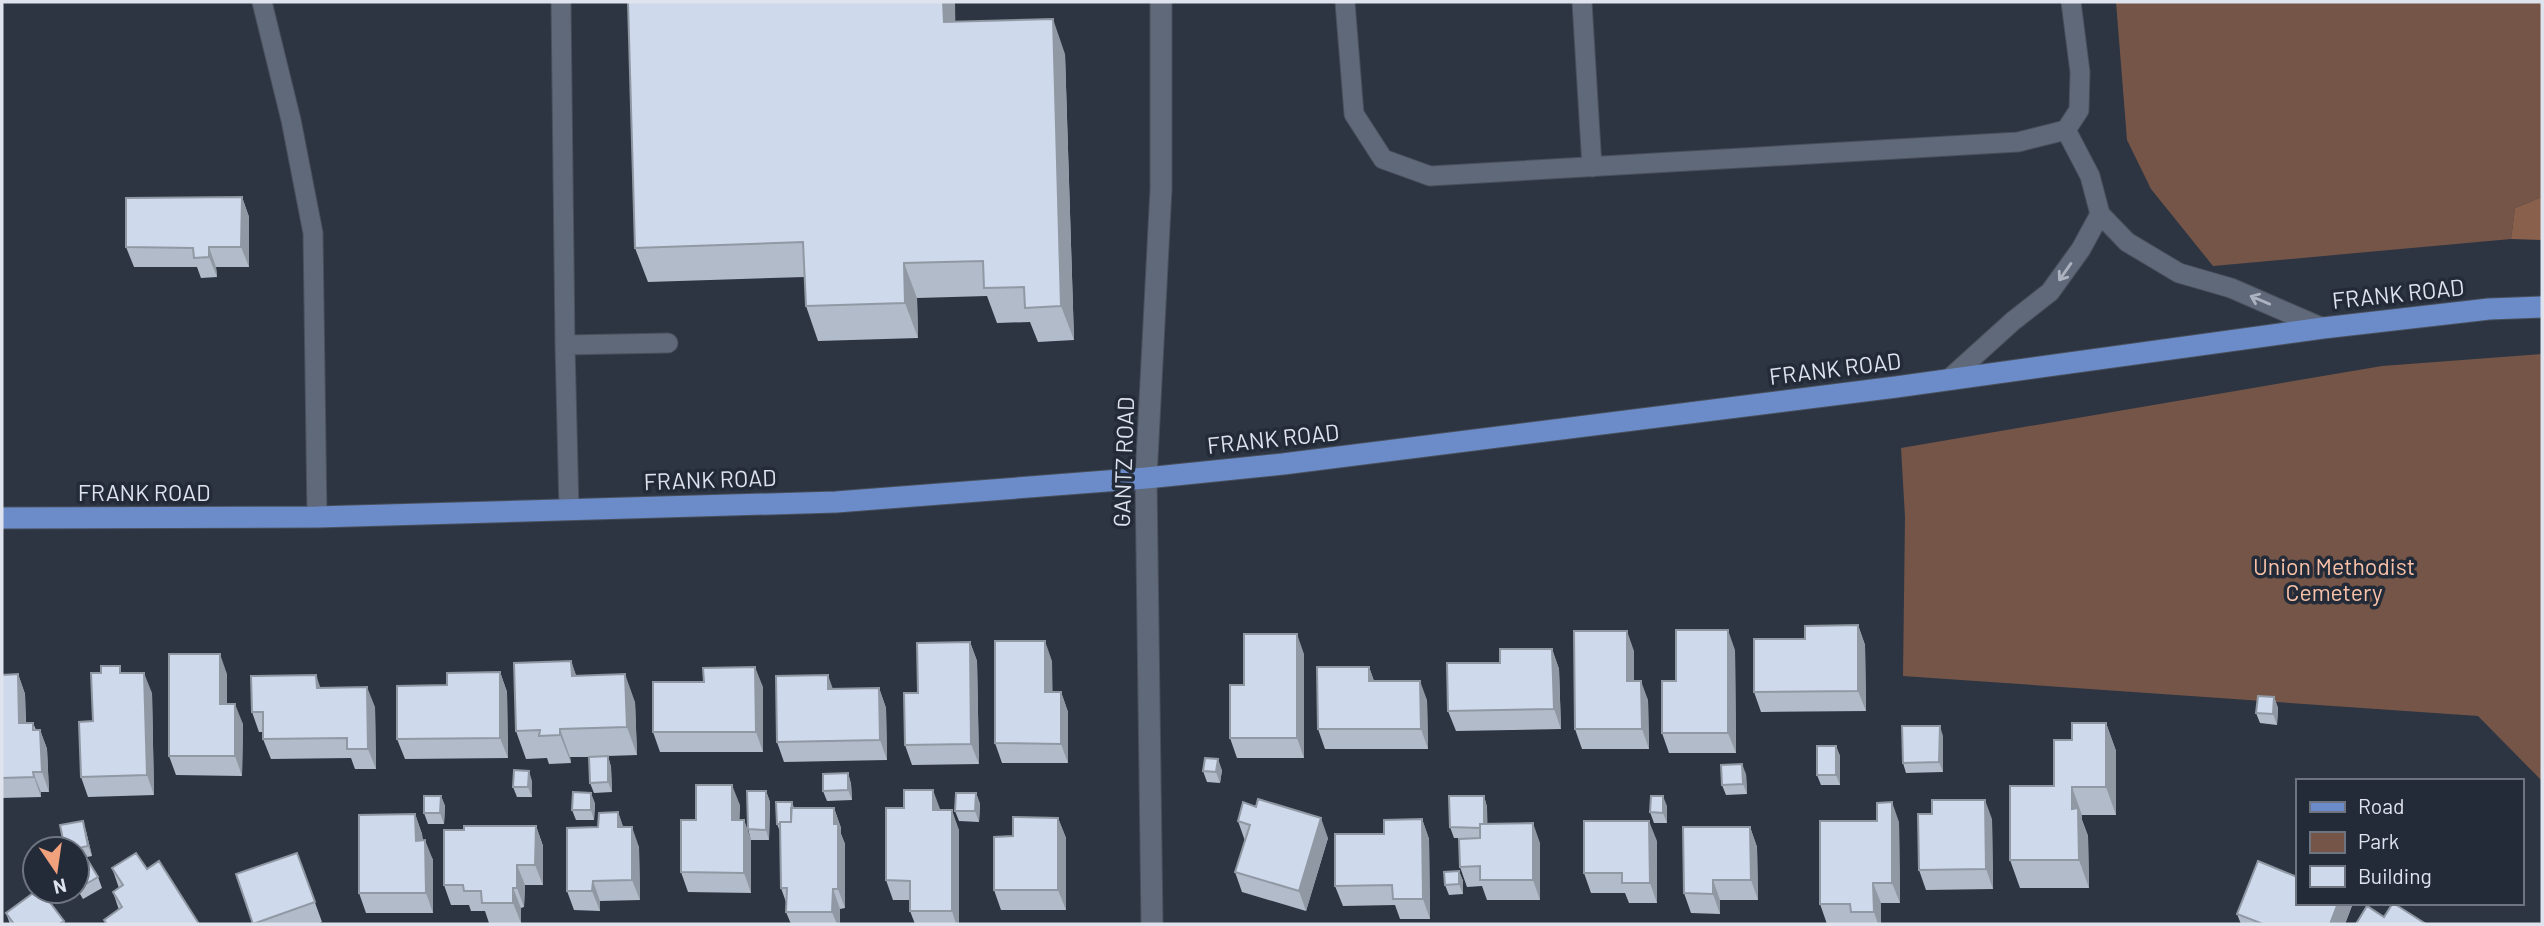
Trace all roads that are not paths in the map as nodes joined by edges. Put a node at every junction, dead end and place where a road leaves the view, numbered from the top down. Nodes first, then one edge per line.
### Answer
1 (262, 2) edge
2 (561, 2) edge
3 (1161, 2) edge
4 (1345, 2) edge
5 (1582, 2) edge
6 (2071, 2) edge
7 (2066, 130) junction
8 (1592, 167) junction
9 (2100, 214) junction
10 (2542, 307) edge
11 (2323, 328) junction
12 (668, 343) dead end
13 (565, 345) junction
14 (1950, 379) junction
15 (1146, 478) junction
16 (569, 510) junction
17 (317, 517) junction
18 (2, 518) edge
19 (1153, 924) edge

1 - 17 lane
2 - 13 lane
3 - 15 main road, GANTZ ROAD
4 - 8 lane
5 - 8 lane
6 - 7 lane
7 - 8 lane
7 - 9 lane
11 -> 9 lane
9 -> 14 lane
10 - 11 main road, FRANK ROAD
11 - 14 main road, FRANK ROAD
12 - 13 lane
13 - 16 lane
14 - 15 main road, FRANK ROAD
15 - 16 main road, FRANK ROAD
15 - 19 main road, GANTZ ROAD
16 - 17 main road, FRANK ROAD
17 - 18 main road, FRANK ROAD

